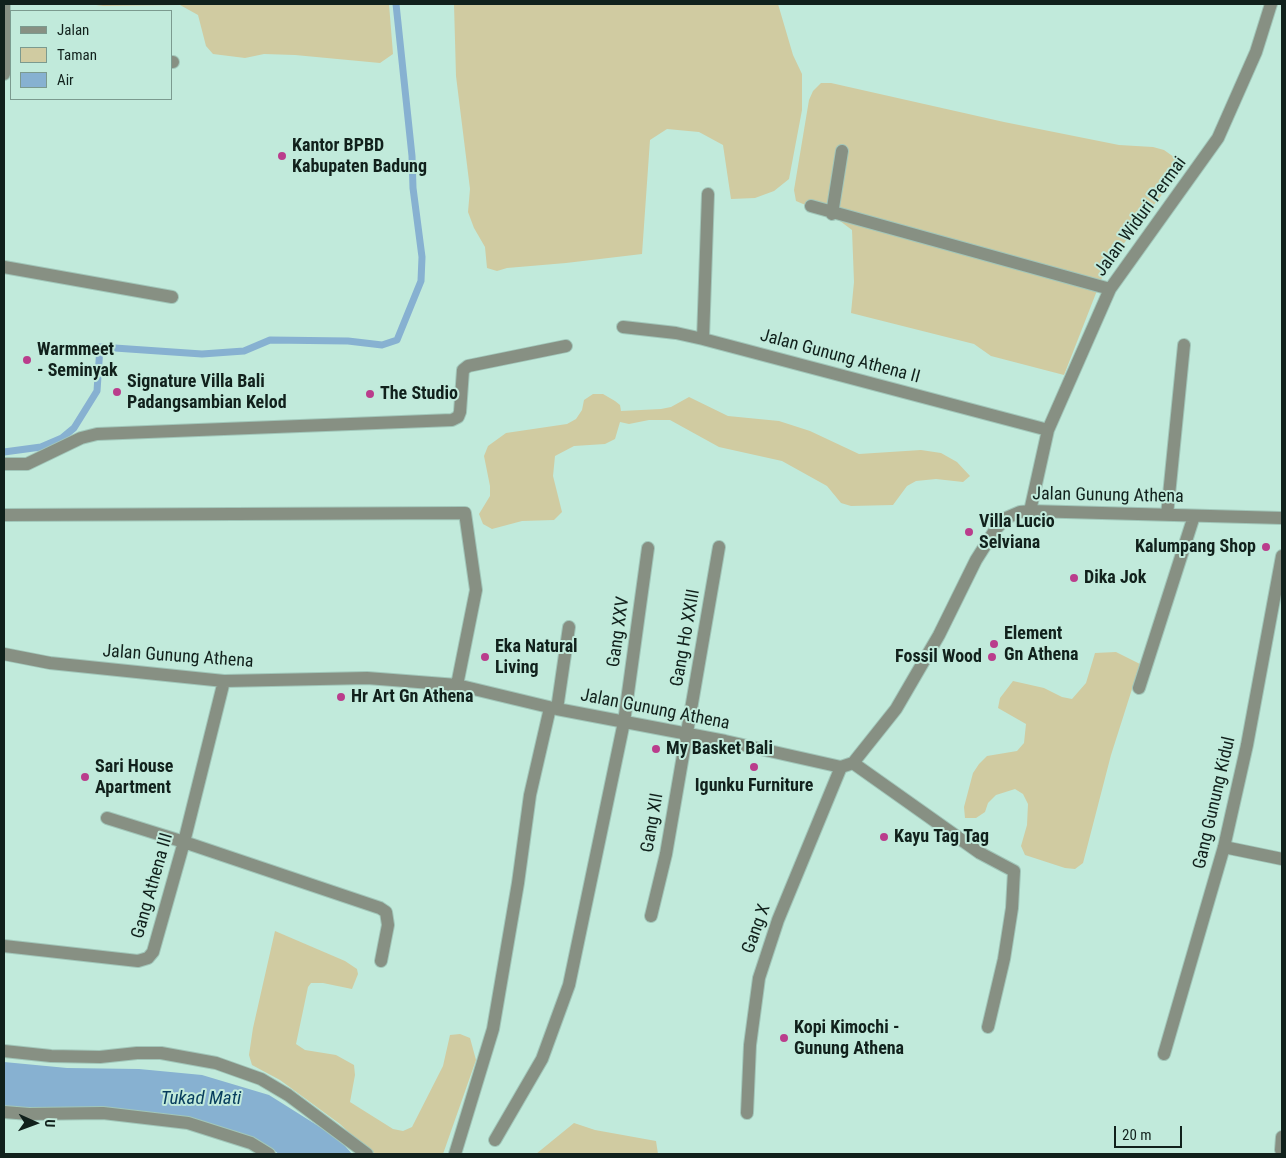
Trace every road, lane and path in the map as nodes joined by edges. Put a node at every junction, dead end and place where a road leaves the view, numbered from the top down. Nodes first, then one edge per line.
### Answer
1 (1271, 4) edge
2 (4, 6) edge
3 (6, 68) edge
4 (842, 151) dead end
5 (708, 194) dead end
6 (811, 206) dead end
7 (832, 214) junction
8 (4, 267) edge
9 (1110, 289) junction
10 (172, 297) dead end
11 (622, 327) dead end
12 (703, 339) junction
13 (1184, 345) dead end
14 (566, 346) dead end
15 (1048, 430) junction
16 (4, 464) edge
17 (1030, 511) junction
18 (4, 515) edge
19 (1167, 515) junction
20 (1194, 516) junction
21 (1282, 518) edge
22 (648, 548) dead end
23 (719, 548) dead end
24 (1282, 556) edge
25 (569, 627) dead end
26 (4, 654) edge
27 (224, 681) junction
28 (457, 685) junction
29 (1139, 688) dead end
30 (554, 708) junction
31 (624, 722) junction
32 (687, 734) junction
33 (847, 765) junction
34 (108, 818) dead end
35 (184, 842) junction
36 (1224, 847) junction
37 (1282, 858) edge
38 (651, 916) dead end
39 (4, 946) edge
40 (381, 961) dead end
41 (988, 1027) dead end
42 (4, 1051) edge
43 (1164, 1054) dead end
44 (4, 1112) edge
45 (747, 1113) dead end
46 (1282, 1137) edge
47 (495, 1140) dead end
48 (1281, 1150) dead end
49 (269, 1154) edge
50 (367, 1154) edge
51 (455, 1154) edge

1 - 9 street, Jalan Widuri Permai
2 - 3 street
4 - 7 street
5 - 12 street
6 - 7 street
7 - 9 street
8 - 10 street
9 - 15 street, Jalan Widuri Permai
11 - 12 street, Jalan Gunung Athena II
12 - 15 street, Jalan Gunung Athena II
13 - 19 street
14 - 16 street
15 - 17 street, Jalan Widuri Permai
17 - 19 street, Jalan Gunung Athena
17 - 33 street, Jalan Gunung Athena
18 - 28 street
19 - 20 street, Jalan Gunung Athena
20 - 21 street, Jalan Gunung Athena
20 - 29 street
22 - 31 street, Gang XXV
23 - 32 street, Gang Ho XXIII
24 - 36 street, Gang Gunung Kidul
25 - 30 street
26 - 27 street, Jalan Gunung Athena
27 - 28 street, Jalan Gunung Athena
27 - 35 street, Gang Athena III
28 - 30 street, Jalan Gunung Athena
30 - 31 street, Jalan Gunung Athena
30 - 51 street
31 - 32 street, Jalan Gunung Athena
31 - 47 street, Gang XXV
32 - 33 street, Jalan Gunung Athena
32 - 38 street, Gang XII
33 - 41 street
33 - 45 street, Gang X
34 - 35 street
35 - 39 street, Gang Athena III
35 - 40 street
36 - 37 street
36 - 43 street, Gang Gunung Kidul
42 - 50 street
44 - 49 street
46 - 48 street

